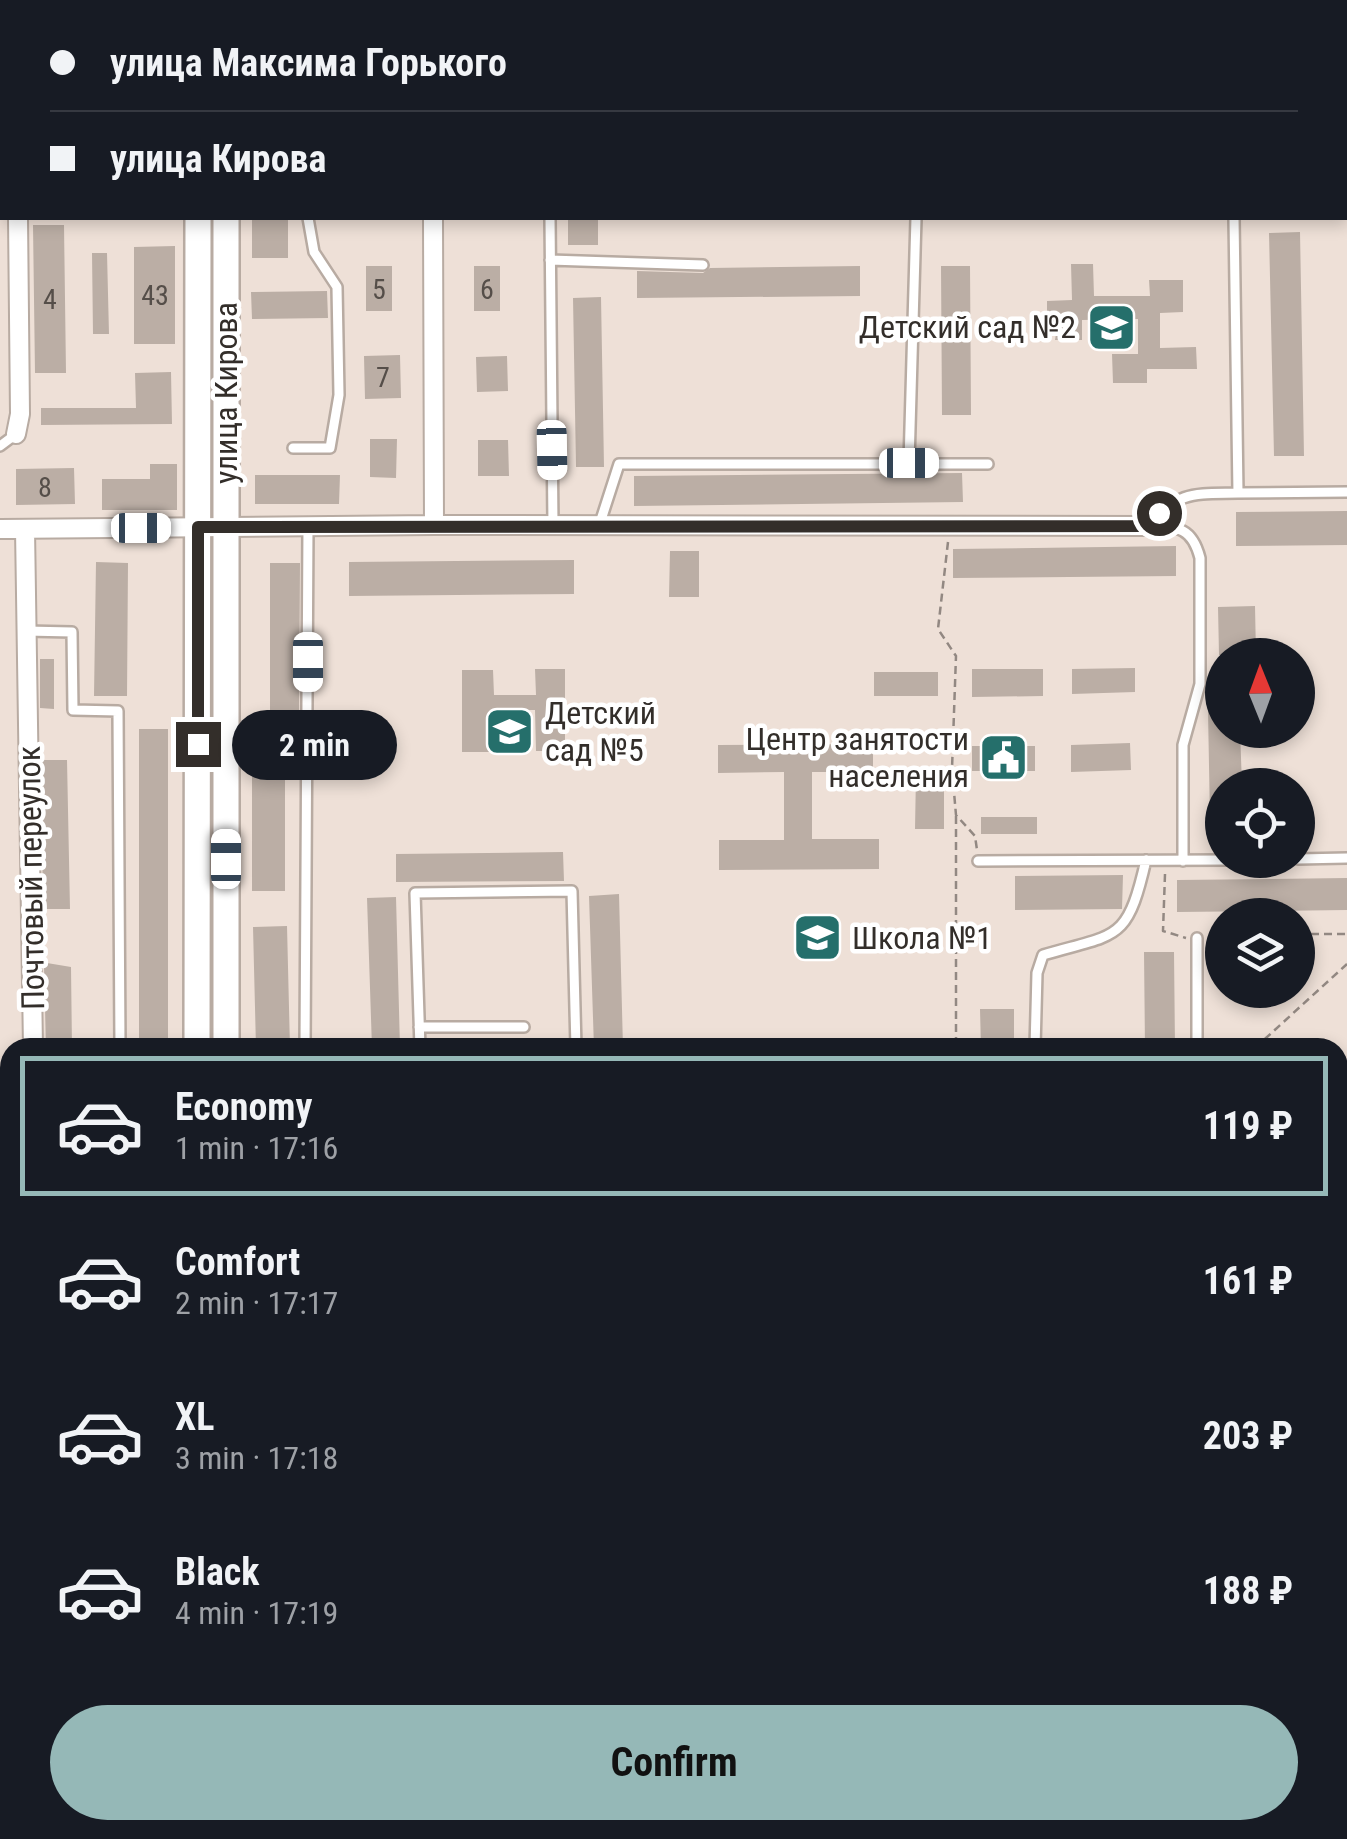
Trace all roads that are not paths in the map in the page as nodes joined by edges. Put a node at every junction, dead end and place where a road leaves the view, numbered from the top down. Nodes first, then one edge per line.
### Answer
1 (18, 220) edge
2 (198, 220) edge
3 (226, 220) edge
4 (308, 220) edge
5 (433, 220) edge
6 (550, 220) edge
7 (916, 220) edge
8 (1234, 220) edge
9 (550, 260) junction
10 (704, 265) dead end
11 (16, 434) joint
12 (0, 446) edge
13 (292, 448) dead end
14 (909, 463) junction
15 (988, 464) dead end
16 (1347, 492) edge
17 (1238, 493) junction
18 (434, 525) junction
19 (308, 526) junction
20 (553, 526) junction
21 (599, 526) junction
22 (1150, 526) junction
23 (198, 527) junction
24 (227, 527) junction
25 (0, 529) edge
26 (25, 529) junction
27 (26, 632) junction
28 (1347, 858) edge
29 (1315, 859) edge
30 (1146, 860) junction
31 (978, 861) road end
32 (1183, 861) junction
33 (1205, 861) edge
34 (1196, 938) road end
35 (419, 1026) junction
36 (524, 1026) dead end
37 (34, 1038) edge
38 (120, 1038) edge
39 (197, 1038) edge
40 (226, 1038) edge
41 (305, 1038) edge
42 (420, 1038) edge
43 (576, 1038) edge
44 (1035, 1038) edge
45 (1197, 1038) edge

1 - 11 street
2 - 23 main road, улица Кирова
3 - 24 main road, улица Кирова
4 - 13 lane
5 - 18 street
6 - 9 lane
7 - 14 lane
8 - 17 lane
9 - 10 lane
9 - 20 lane
11 - 12 lane
14 - 15 lane
14 - 21 lane
16 - 17 lane
17 - 22 lane
18 - 19 street
18 - 20 street
19 - 24 street
19 - 41 lane
20 - 21 street
21 - 22 street
22 - 32 lane
23 - 24 street
23 - 26 street
23 - 39 main road, улица Кирова
24 - 40 main road, улица Кирова
25 - 26 street
26 - 27 street, Почтовый переулок
27 - 37 street, Почтовый переулок
27 - 38 lane
28 - 29 lane
30 - 31 lane
30 - 32 lane
30 - 44 lane
32 - 33 lane
34 - 45 lane
35 - 36 lane
35 - 42 lane
35 - 43 lane

